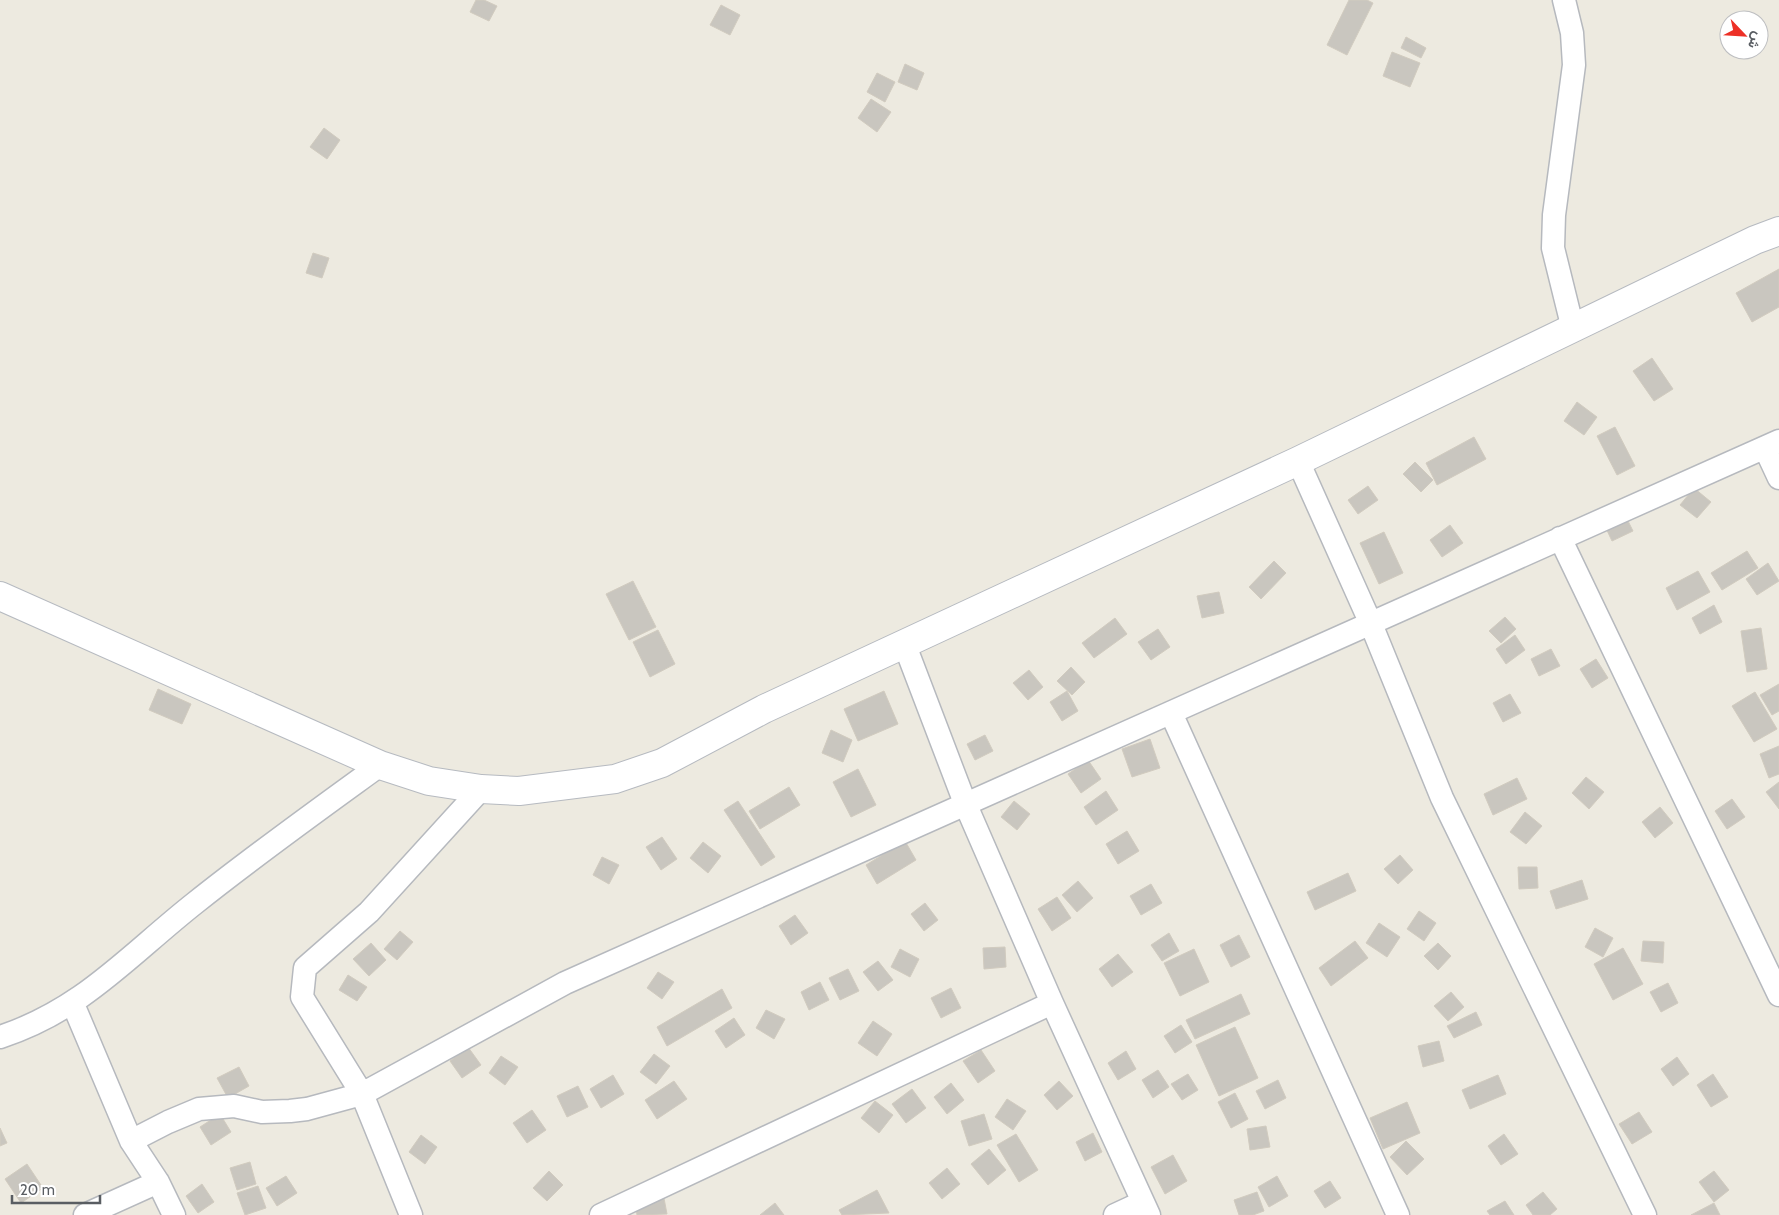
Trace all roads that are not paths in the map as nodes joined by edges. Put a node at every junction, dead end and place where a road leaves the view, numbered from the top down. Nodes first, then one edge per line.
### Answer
1 (1564, 0) edge
2 (1779, 231) edge
3 (1573, 329) junction
4 (1772, 444) edge
5 (1298, 461) junction
6 (1779, 478) edge
7 (1560, 538) junction
8 (0, 596) edge
9 (1371, 624) junction
10 (904, 643) junction
11 (1171, 713) junction
12 (380, 764) junction
13 (481, 789) junction
14 (965, 803) junction
15 (1779, 995) edge
16 (1052, 1003) junction
17 (73, 1004) junction
18 (0, 1037) edge
19 (362, 1094) junction
20 (131, 1141) junction
21 (158, 1182) junction
22 (1146, 1209) edge
23 (85, 1215) edge
24 (174, 1215) edge
25 (411, 1215) edge
26 (600, 1215) edge
27 (1115, 1215) edge
28 (1398, 1215) edge
29 (1645, 1215) edge

1 - 3 street
2 - 3 main road
3 - 5 main road
4 - 6 street
4 - 7 street
5 - 9 street
5 - 10 main road
7 - 9 street
7 - 15 street
8 - 12 main road
9 - 11 street
9 - 29 street
10 - 13 main road
10 - 14 street
11 - 14 street
11 - 28 street
12 - 13 main road
12 - 17 street
13 - 19 street
14 - 16 street
14 - 19 street
16 - 22 street
16 - 26 street
17 - 18 street
17 - 20 street
19 - 20 street
19 - 25 street
20 - 21 street
21 - 23 street
21 - 24 street
22 - 27 street

